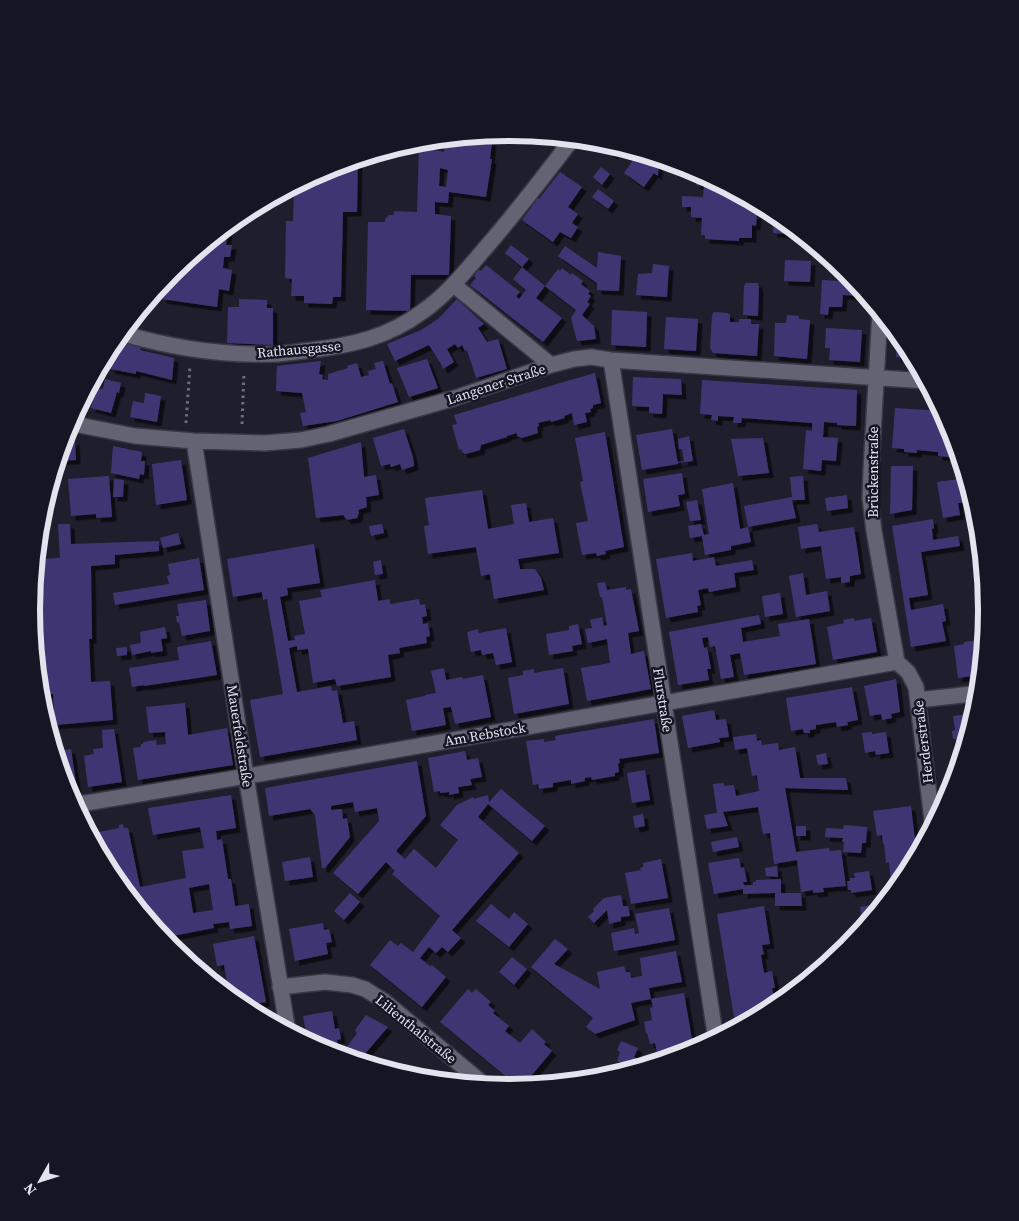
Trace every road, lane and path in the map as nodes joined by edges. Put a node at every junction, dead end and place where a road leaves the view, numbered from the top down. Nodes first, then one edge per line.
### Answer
1 (567, 145) edge
2 (454, 285) junction
3 (879, 322) edge
4 (132, 332) edge
5 (245, 354) junction
6 (611, 360) junction
7 (551, 365) junction
8 (190, 371) dead end
9 (876, 378) junction
10 (918, 380) edge
11 (79, 424) edge
12 (186, 426) dead end
13 (241, 429) dead end
14 (194, 441) junction
15 (897, 662) junction
16 (971, 694) edge
17 (918, 700) junction
18 (664, 702) junction
19 (246, 776) junction
20 (82, 804) edge
21 (932, 816) edge
22 (280, 988) junction
23 (286, 1023) edge
24 (715, 1033) edge
25 (477, 1079) edge

1 - 2 street, Rathausgasse
2 - 5 street, Rathausgasse
2 - 7 street
3 - 9 street, Brückenstraße
4 - 5 street, Rathausgasse
5 - 13 path
6 - 7 street, Langener Straße
6 - 9 street, Langener Straße
6 - 18 street, Flurstraße
7 - 14 street, Langener Straße
8 - 12 path
9 - 10 street, Langener Straße
9 - 15 street, Brückenstraße
11 - 14 street, Langener Straße
14 - 19 street, Mauerfeldstraße
15 - 17 street, Herderstraße
15 - 18 street, Am Rebstock
16 - 17 street
17 - 21 street, Herderstraße
18 - 19 street, Am Rebstock
18 - 24 street, Flurstraße
19 - 20 street, Am Rebstock
19 - 22 street, Mauerfeldstraße
22 - 23 street, Mauerfeldstraße
22 - 25 street, Lilienthalstraße

